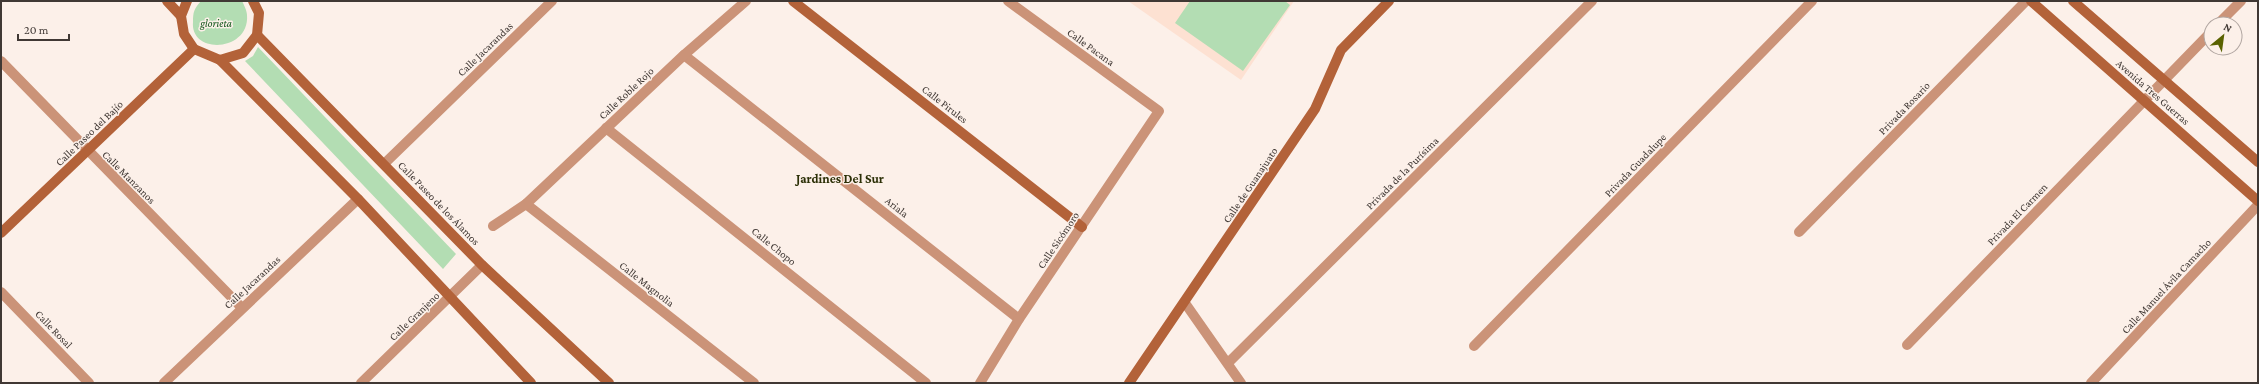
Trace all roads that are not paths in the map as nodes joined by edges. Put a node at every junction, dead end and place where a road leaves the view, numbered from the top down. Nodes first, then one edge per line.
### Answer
1 (167, 1) edge
2 (187, 1) edge
3 (253, 1) edge
4 (552, 1) edge
5 (746, 1) edge
6 (793, 1) edge
7 (1008, 1) edge
8 (1389, 1) edge
9 (1592, 1) edge
10 (1812, 1) edge
11 (2026, 1) edge
12 (2031, 1) edge
13 (2072, 1) edge
14 (2241, 1) edge
15 (181, 16) junction
16 (2226, 16) edge
17 (257, 35) junction
18 (2203, 40) edge
19 (194, 49) junction
20 (684, 55) junction
21 (220, 60) junction
22 (1, 61) edge
23 (2163, 81) junction
24 (2145, 100) junction
25 (1159, 111) joint
26 (606, 128) junction
27 (87, 151) junction
28 (2258, 162) edge
29 (384, 164) junction
30 (358, 199) junction
31 (2258, 201) edge
32 (526, 204) junction
33 (2258, 204) edge
34 (493, 226) dead end
35 (1082, 227) junction
36 (1799, 232) dead end
37 (1, 233) edge
38 (482, 265) junction
39 (1, 292) edge
40 (450, 298) junction
41 (1185, 304) junction
42 (242, 308) junction
43 (1019, 319) junction
44 (1907, 345) dead end
45 (1474, 346) dead end
46 (1228, 363) junction
47 (89, 383) edge
48 (164, 383) edge
49 (361, 383) edge
50 (531, 383) edge
51 (608, 383) edge
52 (754, 383) edge
53 (926, 383) edge
54 (980, 383) edge
55 (1129, 383) edge
56 (1241, 383) edge
57 (2091, 383) edge

1 - 15 main road
2 - 15 main road
3 - 17 main road
4 - 29 street, Calle Jacarandas
5 - 20 street, Calle Roble Rojo
6 - 35 main road, Calle Pirules
7 - 25 street, Calle Pacana
8 - 41 main road, Calle de Guanajuato
9 - 46 street, Privada de la Purísima
10 - 45 street, Privada Guadalupe
11 - 36 street, Privada Rosario
12 - 24 main road, Avenida Tres Guerras
13 - 23 main road, Avenida Tres Guerras
14 - 16 street
15 - 19 main road
17 - 21 main road
17 - 29 main road, Calle Paseo de los Álamos
18 - 23 street, Privada El Carmen
19 - 21 main road
19 - 27 main road, Calle Paseo del Bajío
20 - 26 street, Calle Roble Rojo
20 - 43 street, Ariala
21 - 30 main road
22 - 27 street, Calle Manzanos
23 - 24 street, Privada El Carmen
23 - 28 main road, Avenida Tres Guerras
24 - 31 main road, Avenida Tres Guerras
24 - 44 street, Privada El Carmen
25 - 35 street, Calle Sicómoro
26 - 32 street, Calle Roble Rojo
26 - 53 street, Calle Chopo
27 - 37 main road, Calle Paseo del Bajío
27 - 42 street, Calle Manzanos
29 - 38 main road, Calle Paseo de los Álamos
30 - 40 main road
30 - 42 street, Calle Jacarandas
32 - 34 street, Calle Roble Rojo
32 - 52 street, Calle Magnolia
33 - 57 street, Calle Manuel Ávila Camacho
35 - 43 street, Calle Sicómoro
38 - 40 street, Calle Granjeno
38 - 51 main road, Calle Paseo de los Álamos
39 - 47 street, Calle Rosal
40 - 49 street, Calle Granjeno
40 - 50 main road
41 - 46 street
41 - 55 main road, Calle de Guanajuato
42 - 48 street, Calle Jacarandas
43 - 54 street, Calle Sicómoro
46 - 56 street

